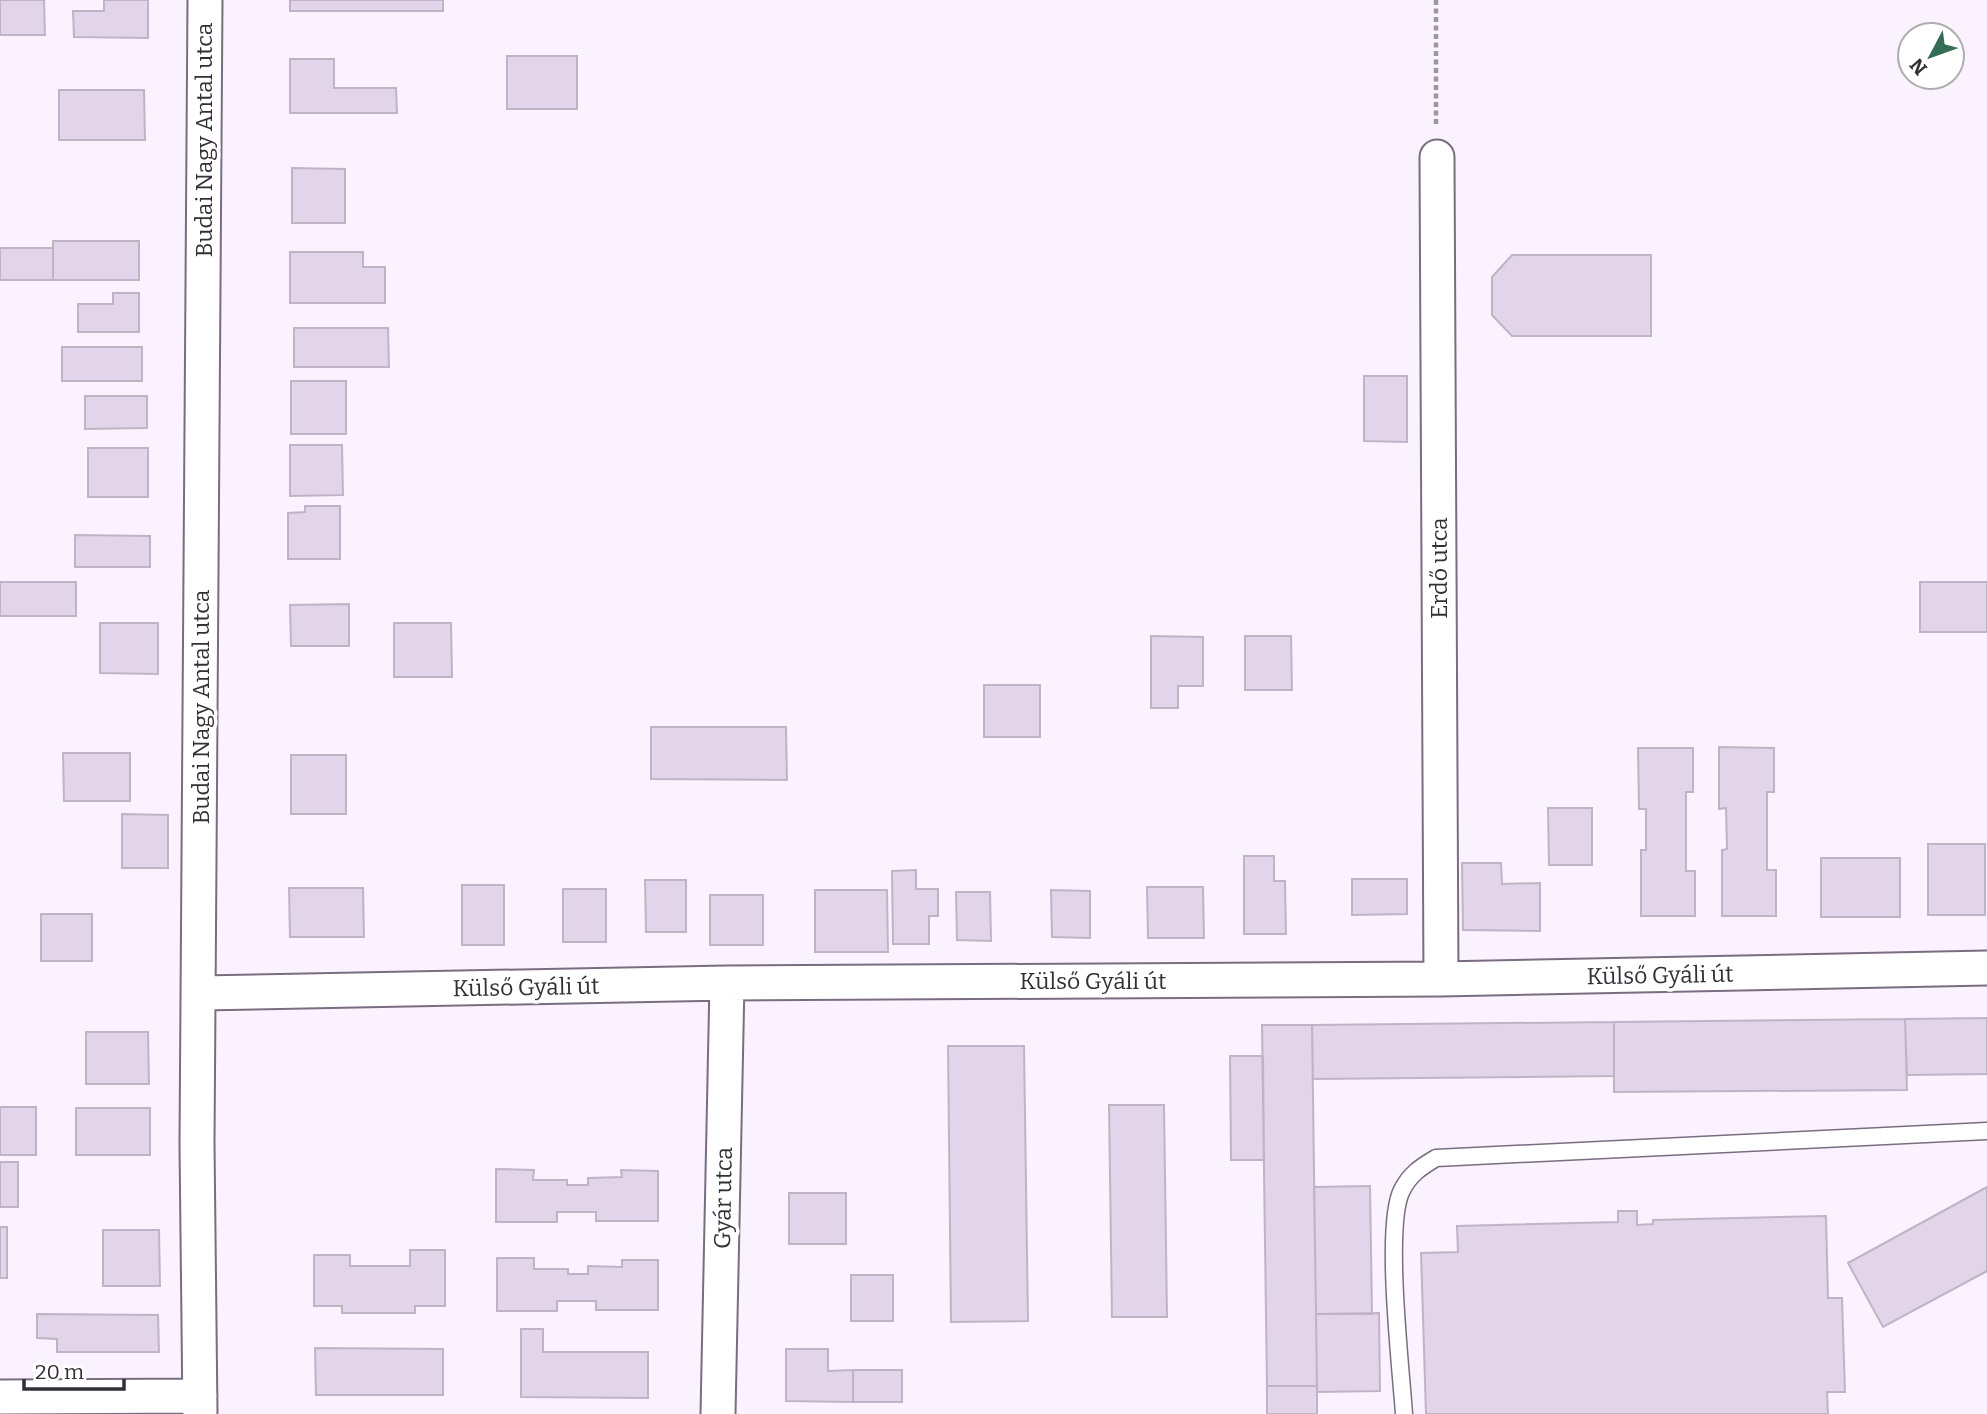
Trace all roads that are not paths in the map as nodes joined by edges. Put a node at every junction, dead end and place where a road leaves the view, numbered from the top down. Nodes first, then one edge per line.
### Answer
1 (205, 0) edge
2 (1437, 156) road end
3 (1987, 968) edge
4 (1441, 979) junction
5 (727, 983) junction
6 (200, 993) junction
7 (1987, 1131) edge
8 (0, 1397) edge
9 (200, 1405) edge
10 (718, 1414) edge
11 (1404, 1414) edge

1 - 6 street, Budai Nagy Antal utca
2 - 4 street, Erdő utca
3 - 4 street, Külső Gyáli út
4 - 5 street, Külső Gyáli út
5 - 6 street, Külső Gyáli út
5 - 10 street, Gyár utca
6 - 9 street, Budai Nagy Antal utca
7 - 11 lane
8 - 9 street

